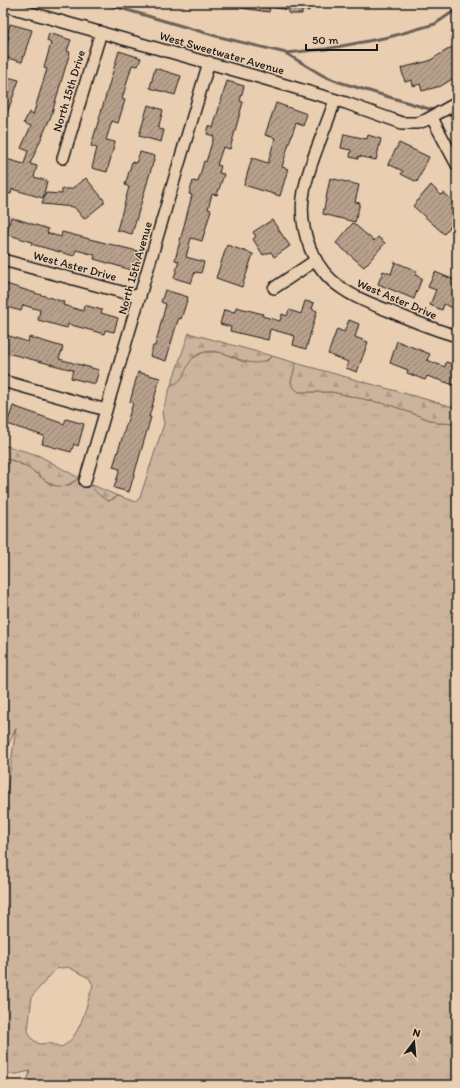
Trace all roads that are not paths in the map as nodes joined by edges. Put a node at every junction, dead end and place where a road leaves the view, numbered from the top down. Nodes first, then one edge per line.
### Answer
1 (3, 5) edge
2 (100, 32) junction
3 (209, 62) junction
4 (334, 100) junction
5 (454, 104) edge
6 (434, 117) junction
7 (63, 158) dead end
8 (457, 166) edge
9 (3, 260) edge
10 (316, 260) junction
11 (274, 288) dead end
12 (140, 297) junction
13 (457, 336) edge
14 (3, 381) edge
15 (106, 410) junction
16 (85, 482) dead end

1 - 2 street, West Sweetwater Avenue
2 - 3 street, West Sweetwater Avenue
2 - 7 street, North 15th Drive
3 - 4 street, West Sweetwater Avenue
3 - 12 street, North 15th Avenue
4 - 6 street, West Sweetwater Avenue
4 - 10 street, West Aster Drive
5 - 6 street, West Sweetwater Avenue
6 - 8 street
9 - 12 street, West Aster Drive
10 - 11 street
10 - 13 street, West Aster Drive
12 - 15 street, North 15th Avenue
14 - 15 street
15 - 16 street, North 15th Avenue

